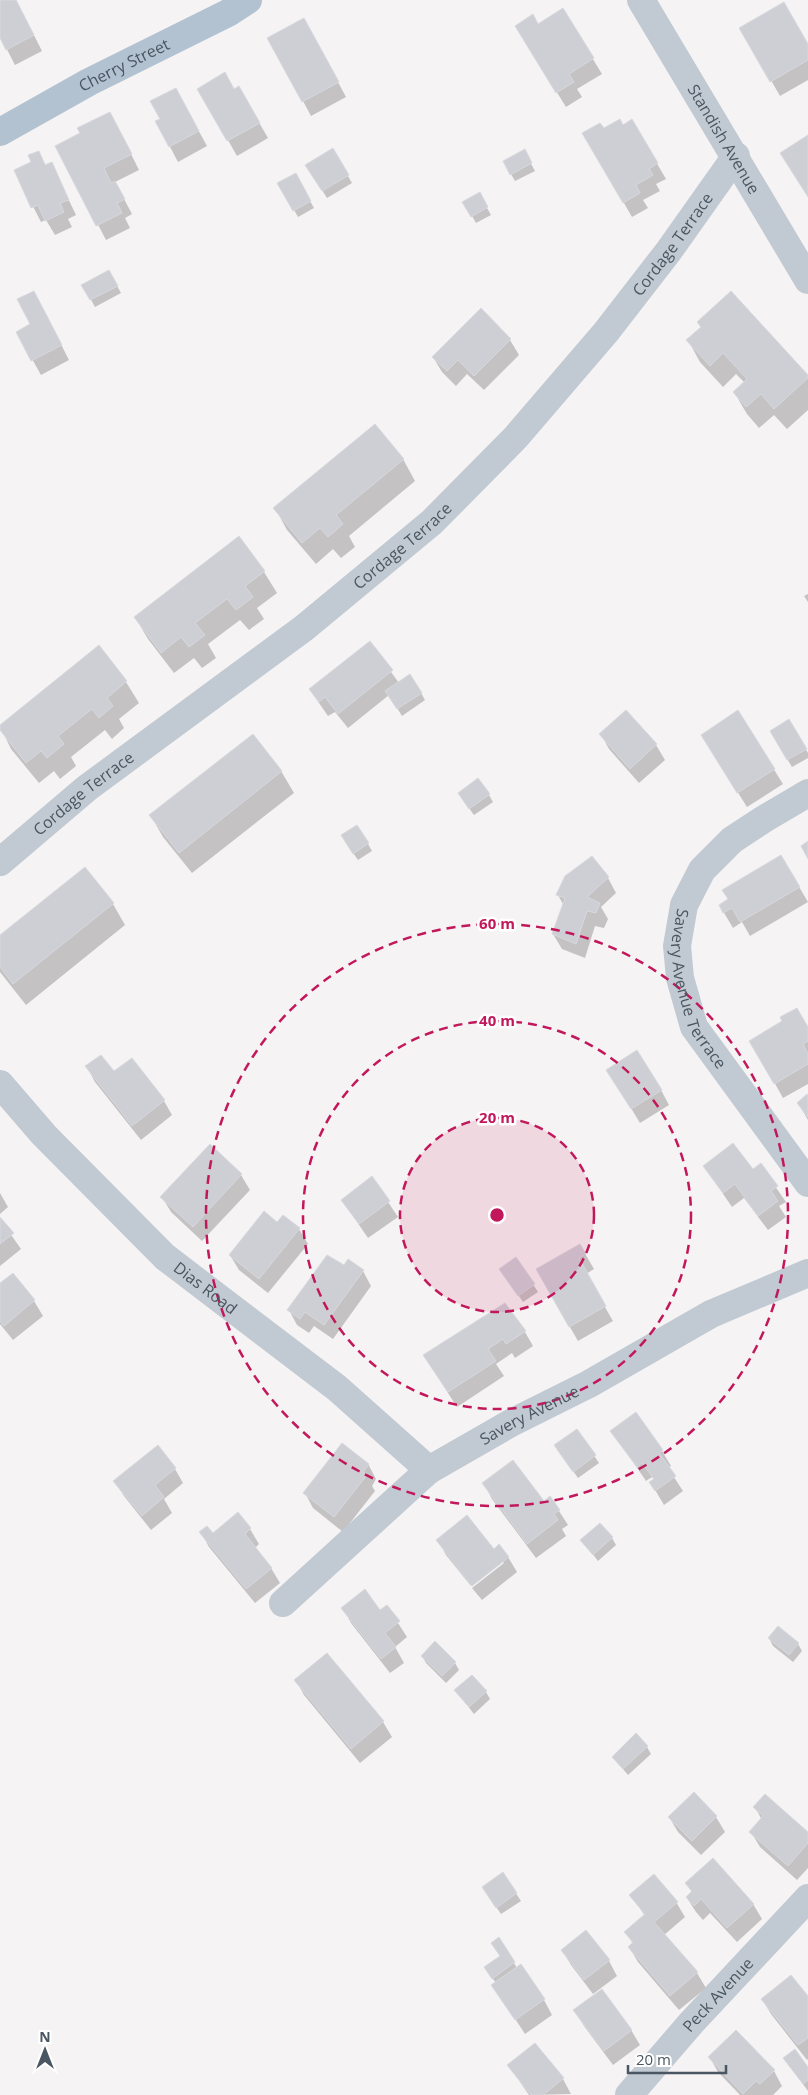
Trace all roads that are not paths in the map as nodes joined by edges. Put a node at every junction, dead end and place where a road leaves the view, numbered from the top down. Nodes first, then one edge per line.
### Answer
1 (248, 0) edge
2 (641, 0) edge
3 (0, 132) edge
4 (736, 156) junction
5 (808, 280) edge
6 (808, 793) edge
7 (0, 862) edge
8 (0, 1084) edge
9 (808, 1184) edge
10 (808, 1273) edge
11 (430, 1470) junction
12 (283, 1603) dead end
13 (808, 1898) edge
14 (629, 2095) edge

1 - 3 main road, Cherry Street
2 - 4 street, Standish Avenue
4 - 5 street, Standish Avenue
4 - 7 street, Cordage Terrace
6 - 9 street, Savery Avenue Terrace
8 - 11 street, Dias Road
10 - 11 street, Savery Avenue
11 - 12 street, Savery Avenue
13 - 14 street, Peck Avenue

